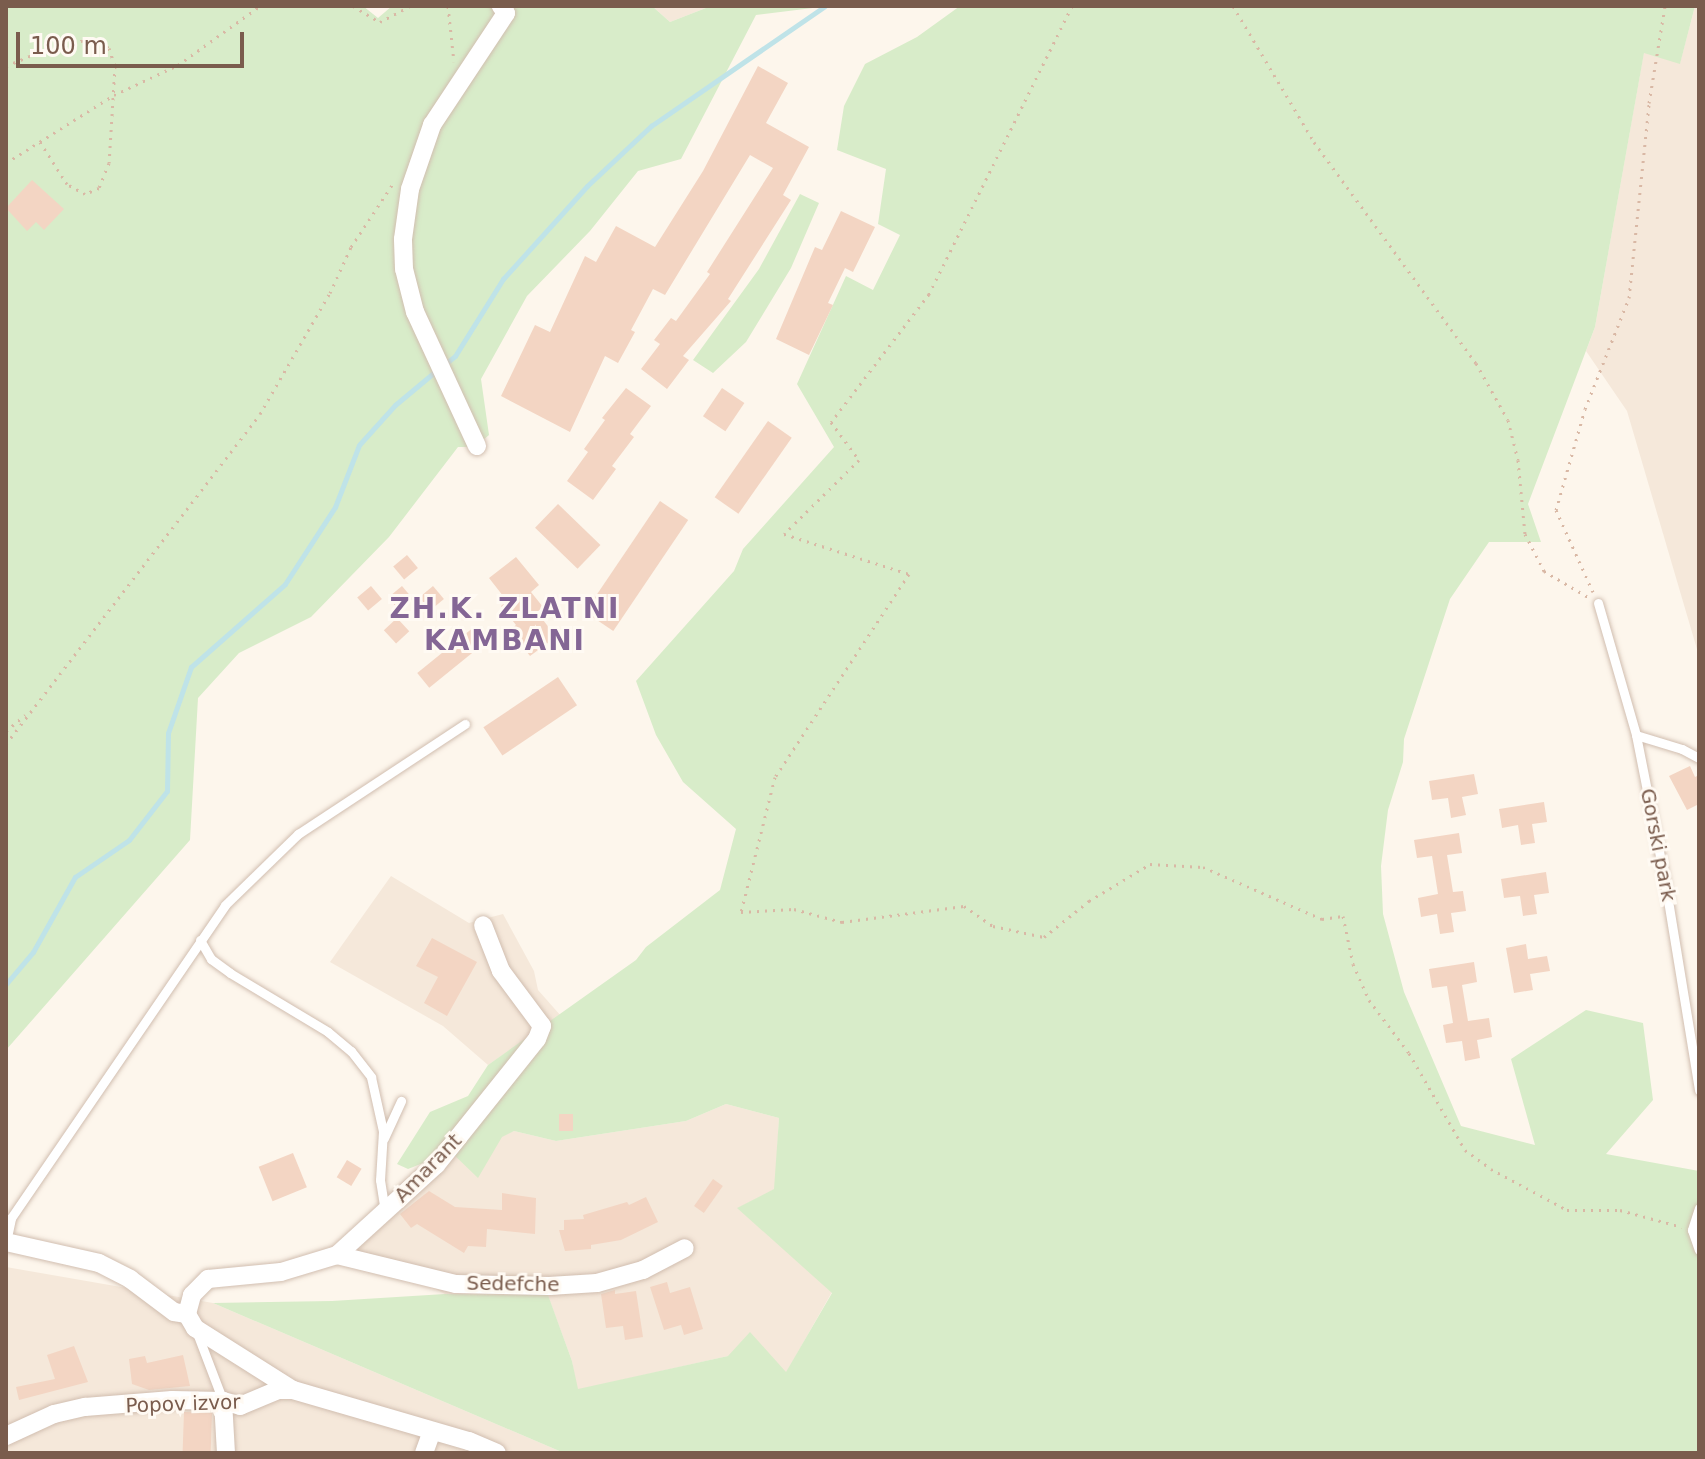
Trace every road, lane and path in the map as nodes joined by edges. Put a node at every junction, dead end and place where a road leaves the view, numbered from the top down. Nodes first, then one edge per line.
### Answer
1 (260, 6) edge
2 (353, 6) edge
3 (410, 6) edge
4 (448, 6) edge
5 (501, 6) edge
6 (1072, 6) edge
7 (1233, 6) edge
8 (1665, 6) edge
9 (6, 66) edge
10 (454, 67) dead end
11 (114, 95) junction
12 (40, 142) junction
13 (6, 163) edge
14 (399, 174) dead end
15 (477, 446) dead end
16 (1598, 603) junction
17 (31, 710) junction
18 (465, 724) dead end
19 (6, 731) edge
20 (1636, 735) junction
21 (6, 744) edge
22 (1699, 758) edge
23 (483, 925) dead end
24 (200, 940) junction
25 (1699, 1090) edge
26 (401, 1101) dead end
27 (383, 1142) junction
28 (1699, 1208) edge
29 (385, 1212) junction
30 (1692, 1230) junction
31 (6, 1242) edge
32 (685, 1248) dead end
33 (1699, 1250) edge
34 (337, 1255) junction
35 (191, 1321) junction
36 (293, 1390) junction
37 (223, 1401) junction
38 (432, 1431) junction
39 (6, 1436) edge
40 (226, 1453) edge
41 (424, 1453) edge
42 (497, 1453) edge

1 - 11 path
2 - 3 path
4 - 10 path
5 - 15 street
6 - 30 path
7 - 16 path
8 - 16 path
9 - 11 path
11 - 12 path
11 - 12 path
12 - 13 path
14 - 17 path
16 - 20 lane, Gorski park
17 - 19 path
17 - 21 path
18 - 24 lane
20 - 22 lane
20 - 25 lane, Gorski park
23 - 29 street, Amarant
24 - 27 lane
24 - 31 lane
26 - 27 lane
27 - 29 lane
28 - 30 lane
29 - 34 street, Amarant
30 - 33 lane
31 - 35 street
32 - 34 street, Sedefche
34 - 35 street, Amarant
35 - 36 street
35 - 37 lane
36 - 37 street, Popov izvor
36 - 38 street
37 - 39 street, Popov izvor
37 - 40 street
38 - 41 street
38 - 42 street

